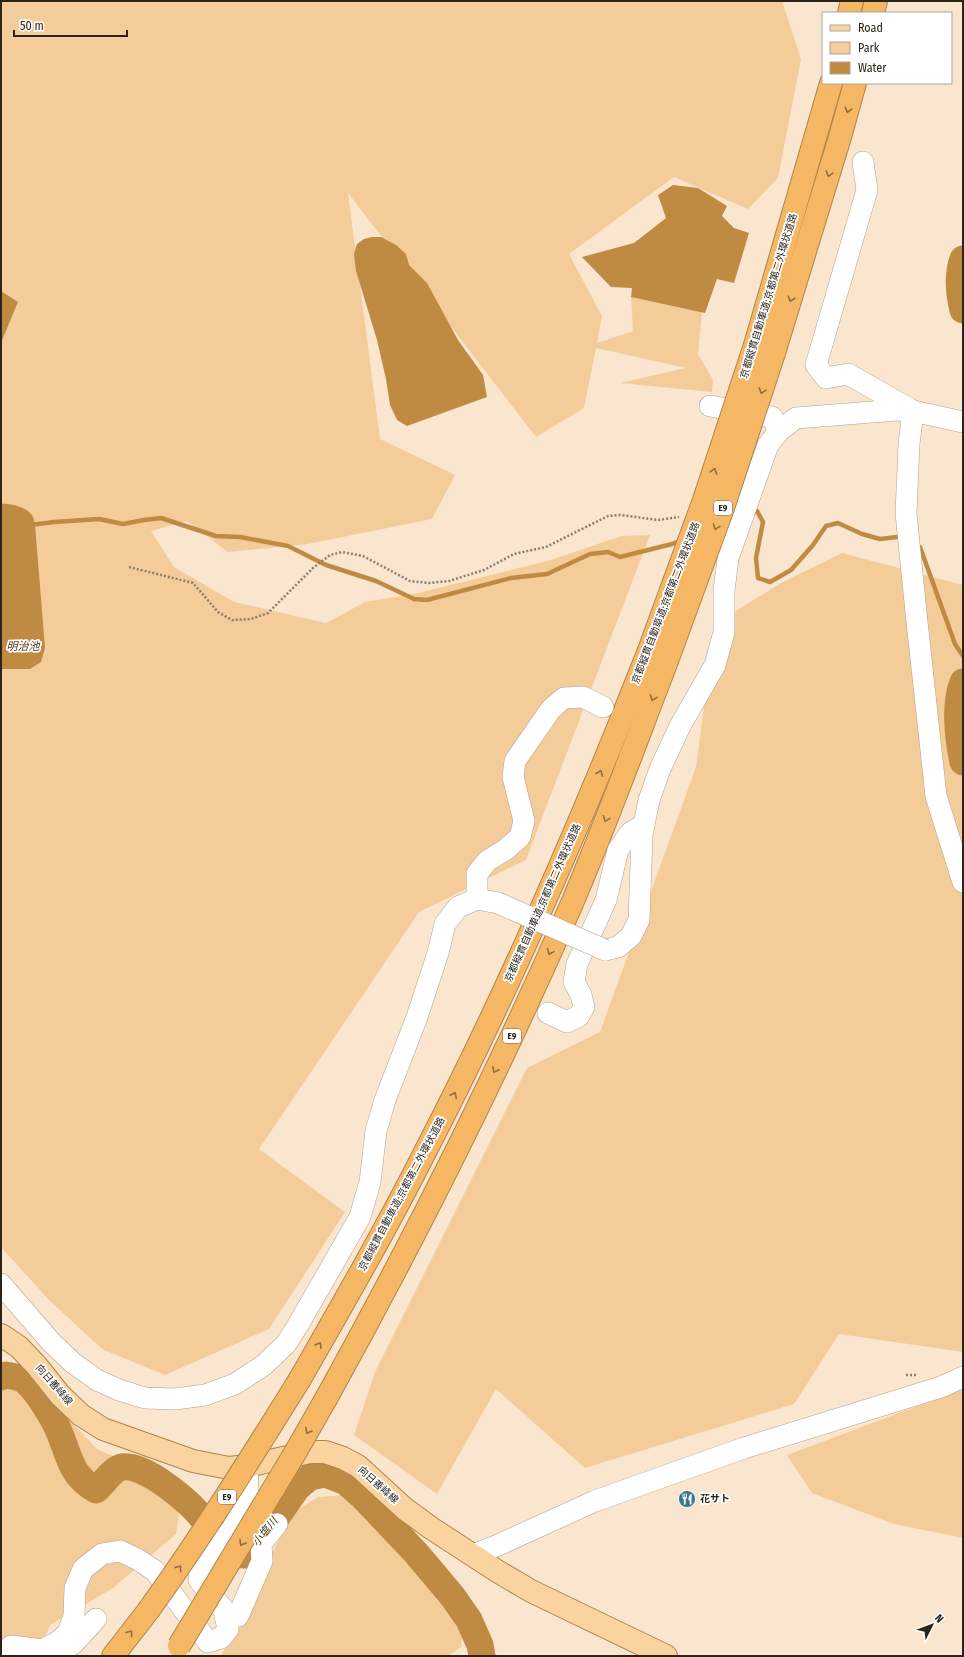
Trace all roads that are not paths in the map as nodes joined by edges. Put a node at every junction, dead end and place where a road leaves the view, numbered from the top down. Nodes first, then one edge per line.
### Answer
1 (852, 1) edge
2 (876, 1) edge
3 (849, 12) edge
4 (873, 12) edge
5 (831, 84) edge
6 (855, 84) edge
7 (863, 162) dead end
8 (765, 349) junction
9 (710, 406) dead end
10 (913, 411) junction
11 (963, 422) edge
12 (780, 431) junction
13 (657, 657) junction
14 (604, 707) dead end
15 (644, 824) junction
16 (963, 882) edge
17 (477, 899) junction
18 (548, 1014) dead end
19 (1, 1284) edge
20 (1, 1335) edge
21 (963, 1377) edge
22 (247, 1466) junction
23 (277, 1524) dead end
24 (473, 1555) junction
25 (96, 1619) dead end
26 (226, 1619) junction
27 (42, 1650) junction
28 (176, 1651) edge
29 (5, 1656) edge
30 (113, 1656) edge
31 (666, 1656) edge

1 - 3 highway
2 - 4 highway
5 - 8 highway, 京都縦貫自動車道;京都第二外環状道路 / E9
6 -> 8 highway, 京都縦貫自動車道;京都第二外環状道路 / E9
7 - 10 street
8 - 13 highway, 京都縦貫自動車道;京都第二外環状道路 / E9, bridge
9 - 12 street
10 - 11 street
10 - 12 street
10 - 16 street
12 - 15 street
13 -> 28 highway, 京都縦貫自動車道;京都第二外環状道路 / E9, bridge
30 -> 13 highway, 京都縦貫自動車道;京都第二外環状道路 / E9, bridge
14 - 17 street
15 - 17 street, bridge
15 - 18 street
17 - 19 street
20 - 22 main road, 向日善峰線
21 - 24 street
22 - 24 main road, 向日善峰線
22 - 26 street
23 - 26 street
24 - 31 main road, 向日善峰線
25 - 27 street
26 - 27 street
27 - 29 street

